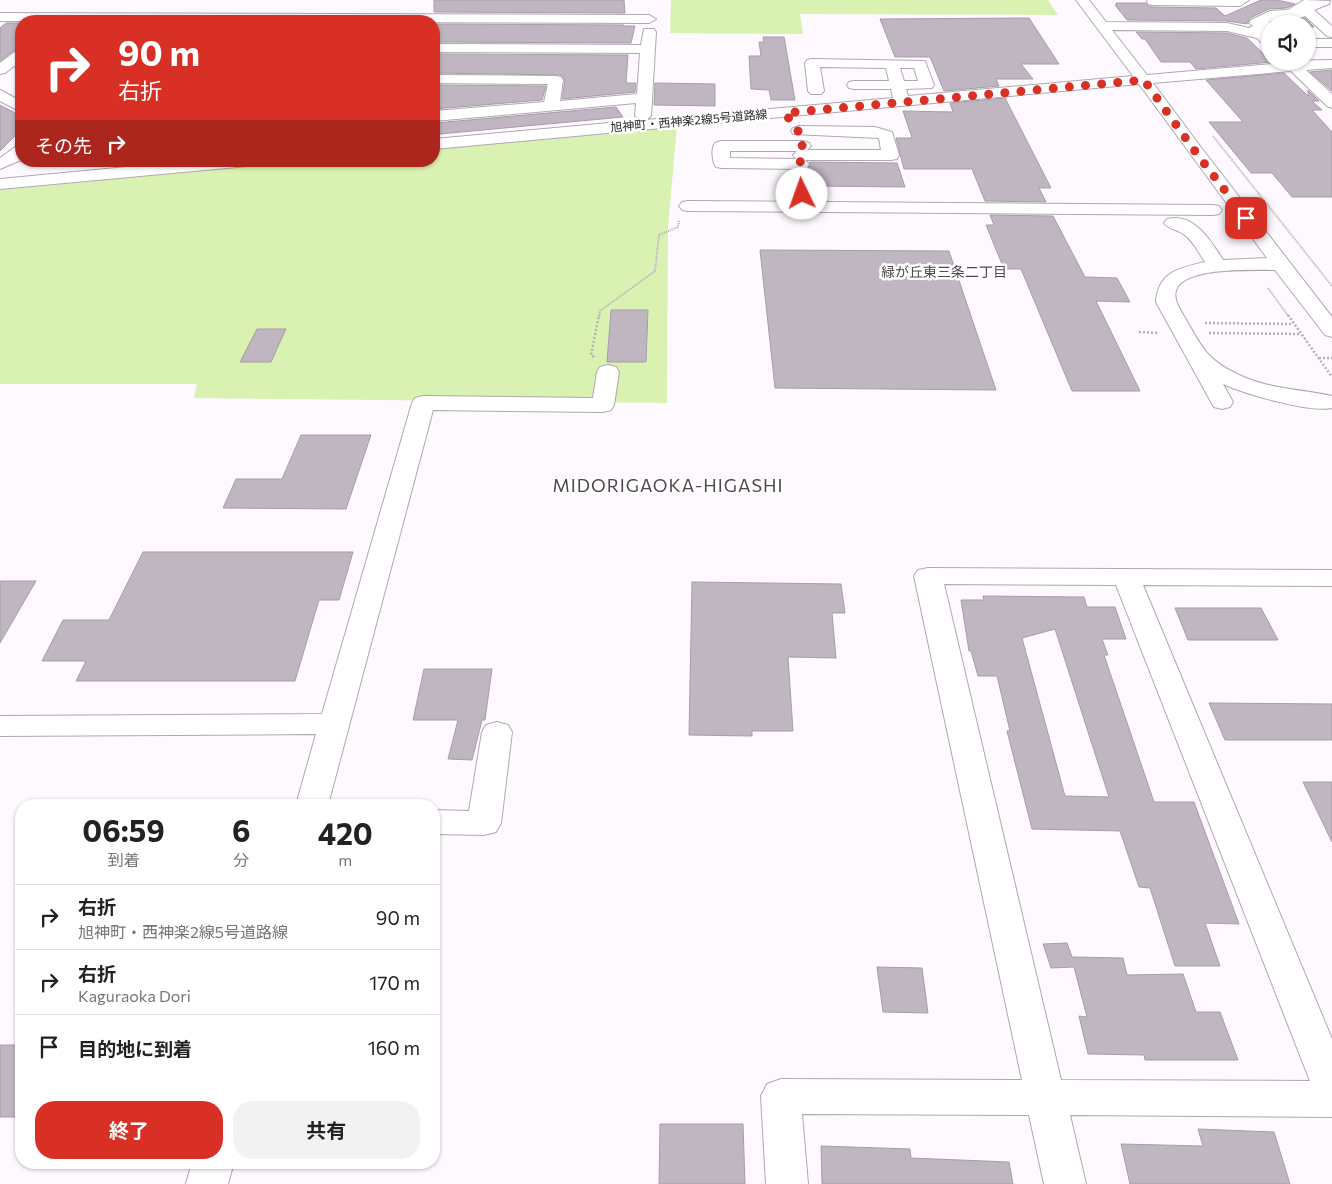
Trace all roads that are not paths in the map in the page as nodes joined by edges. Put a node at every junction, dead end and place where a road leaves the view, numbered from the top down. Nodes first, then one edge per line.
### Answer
1 (648, 0) edge
2 (1082, 0) edge
3 (1314, 0) edge
4 (1325, 0) edge
5 (1152, 1) edge
6 (1242, 1) edge
7 (65, 6) dead end
8 (154, 6) dead end
9 (232, 6) dead end
10 (306, 6) dead end
11 (1274, 14) junction
12 (54, 15) edge
13 (145, 15) edge
14 (224, 15) edge
15 (299, 15) edge
16 (0, 17) edge
17 (15, 18) edge
18 (440, 19) edge
19 (649, 19) junction
20 (1103, 26) junction
21 (1175, 26) junction
22 (1250, 32) junction
23 (1332, 33) edge
24 (1261, 35) edge
25 (1316, 43) edge
26 (1332, 43) edge
27 (15, 45) edge
28 (440, 48) edge
29 (648, 49) junction
30 (0, 56) edge
31 (15, 59) edge
32 (849, 64) junction
33 (892, 64) junction
34 (1316, 64) edge
35 (1332, 64) edge
36 (1261, 67) edge
37 (0, 70) edge
38 (1298, 70) edge
39 (440, 79) edge
40 (1144, 80) junction
41 (898, 85) junction
42 (1316, 86) junction
43 (1332, 86) edge
44 (15, 91) edge
45 (816, 91) dead end
46 (0, 95) edge
47 (643, 98) junction
48 (902, 102) junction
49 (15, 103) edge
50 (1332, 103) edge
51 (551, 106) junction
52 (785, 113) junction
53 (440, 115) edge
54 (642, 126) junction
55 (440, 143) edge
56 (15, 145) edge
57 (0, 152) edge
58 (15, 154) edge
59 (801, 155) dead end
60 (0, 164) edge
61 (130, 167) edge
62 (110, 168) edge
63 (0, 184) edge
64 (688, 206) road end
65 (1213, 210) dead end
66 (1173, 223) dead end
67 (1281, 264) junction
68 (1218, 266) junction
69 (1332, 331) edge
70 (1197, 358) junction
71 (608, 372) road end
72 (1222, 402) dead end
73 (1328, 402) dead end
74 (1126, 577) junction
75 (1332, 578) edge
76 (335, 724) junction
77 (0, 726) edge
78 (496, 732) dead end
79 (314, 799) edge
80 (440, 822) edge
81 (1332, 1087) edge
82 (1046, 1098) junction
83 (1332, 1099) edge
84 (211, 1169) edge
85 (207, 1184) edge
86 (787, 1184) edge
87 (1065, 1184) edge

1 - 19 street
2 - 20 street
3 - 11 street
4 - 23 street
5 - 6 street
5 - 21 street
6 - 11 street
7 - 12 street
8 - 13 street
9 - 14 street
10 - 15 street
11 - 22 street
16 - 17 street
18 - 19 street
19 - 29 street
20 - 21 street
20 - 40 street
21 - 22 street
22 - 24 street
25 - 26 street
27 - 30 street
28 - 29 street
29 - 47 street
31 - 37 street
32 - 33 street
32 - 41 street
32 - 45 street
33 - 41 street
33 - 41 street
34 - 35 street, 旭神町・西神楽2線5号道路線
36 - 40 street, 旭神町・西神楽2線5号道路線
38 - 42 street
39 - 51 street
40 - 48 street, 旭神町・西神楽2線5号道路線
40 - 67 street
41 - 48 street
42 - 43 street
42 - 50 street
44 - 46 street
46 - 49 street
47 - 51 street
47 - 54 street
48 - 52 street, 旭神町・西神楽2線5号道路線
51 - 53 street
52 - 54 street, 旭神町・西神楽2線5号道路線
52 - 59 street
54 - 55 street, 旭神町・西神楽2線5号道路線
56 - 57 street
58 - 60 street
61 - 62 street
62 - 63 street
64 - 65 street
66 - 68 street
67 - 68 street
67 - 69 street
68 - 70 street
70 - 72 street
70 - 73 street
71 - 76 street
74 - 75 street
74 - 81 street
74 - 82 street
76 - 77 street
76 - 79 street
78 - 80 street
82 - 83 street
82 - 86 street
82 - 87 street
84 - 85 street

